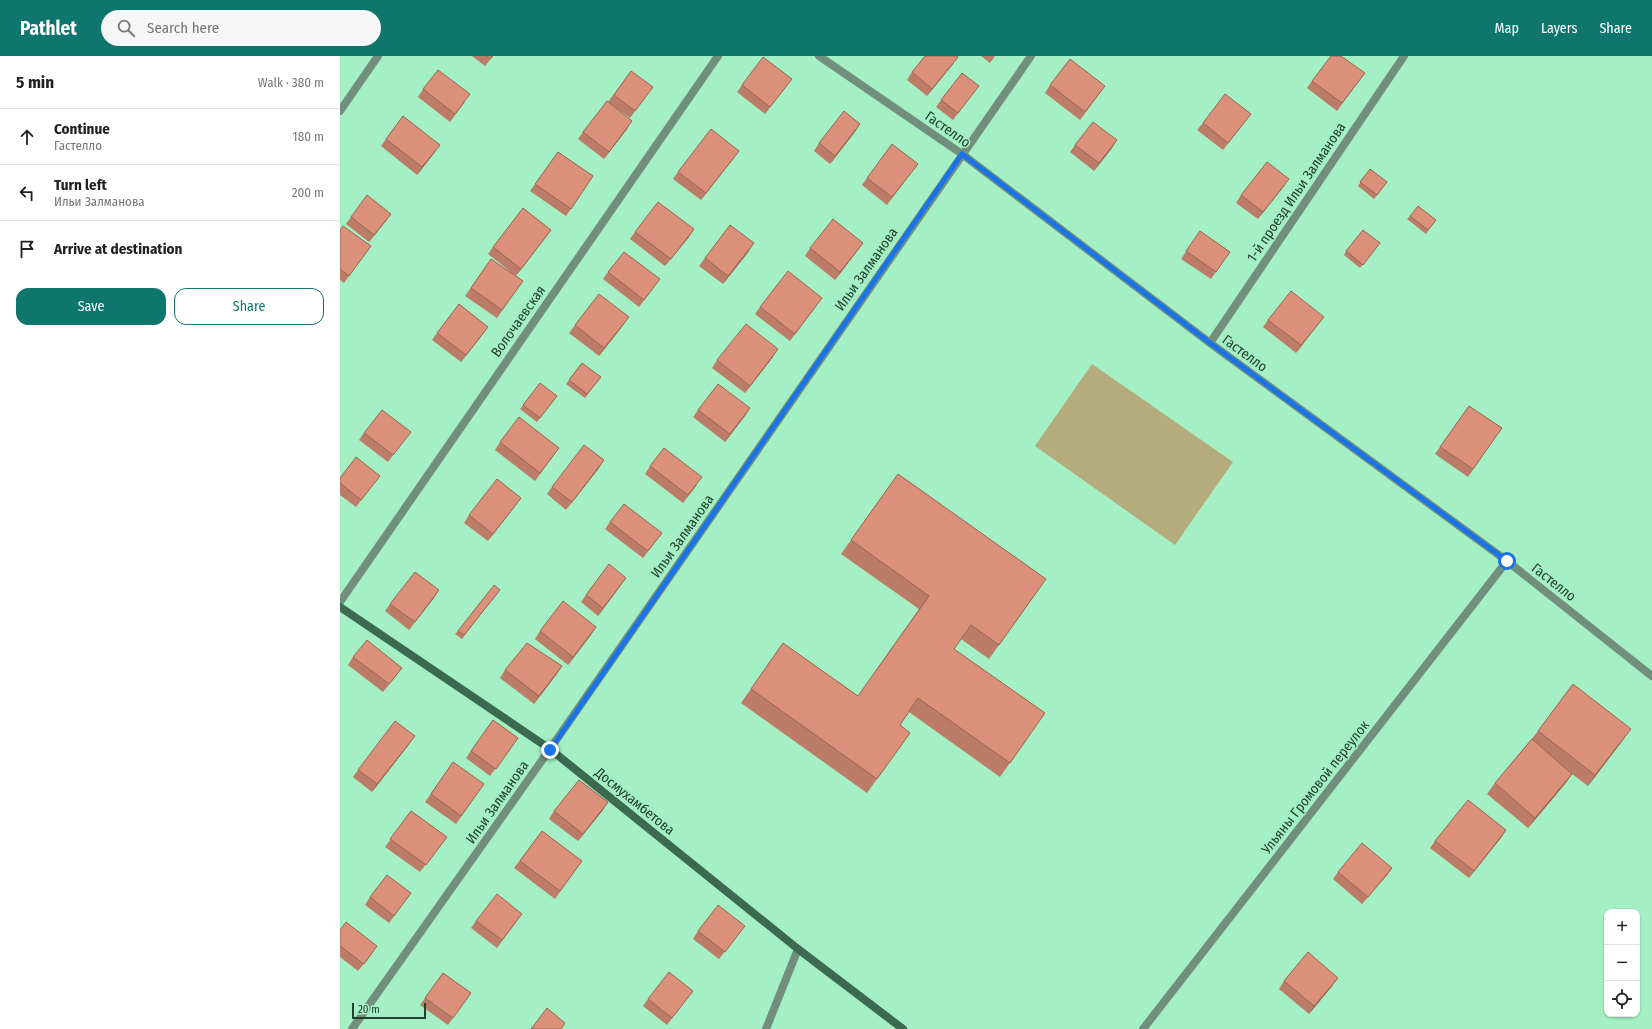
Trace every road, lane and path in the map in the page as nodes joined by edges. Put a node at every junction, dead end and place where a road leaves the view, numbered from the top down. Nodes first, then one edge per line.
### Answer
1 (378, 56) edge
2 (718, 56) edge
3 (819, 56) edge
4 (1031, 56) edge
5 (1404, 56) edge
6 (340, 111) edge
7 (962, 154) junction
8 (1210, 343) junction
9 (1507, 561) junction
10 (340, 602) edge
11 (340, 607) edge
12 (1652, 676) edge
13 (550, 750) junction
14 (798, 949) junction
15 (352, 1029) edge
16 (766, 1029) edge
17 (903, 1029) edge
18 (1143, 1029) edge

1 - 6 street
2 - 10 street, Волочаевская
3 - 7 street, Гастелло
4 - 7 street, Ильи Залманова
5 - 8 street, 1-й проезд Ильи Залманова
7 - 8 street, Гастелло
7 - 13 street, Ильи Залманова
8 - 9 street, Гастелло
9 - 12 street, Гастелло
9 - 18 street, Ульяны Громовой переулок
11 - 13 street, Досмухамбетова
13 - 14 street, Досмухамбетова
13 - 15 street, Ильи Залманова
14 - 16 street
14 - 17 street, Досмухамбетова

